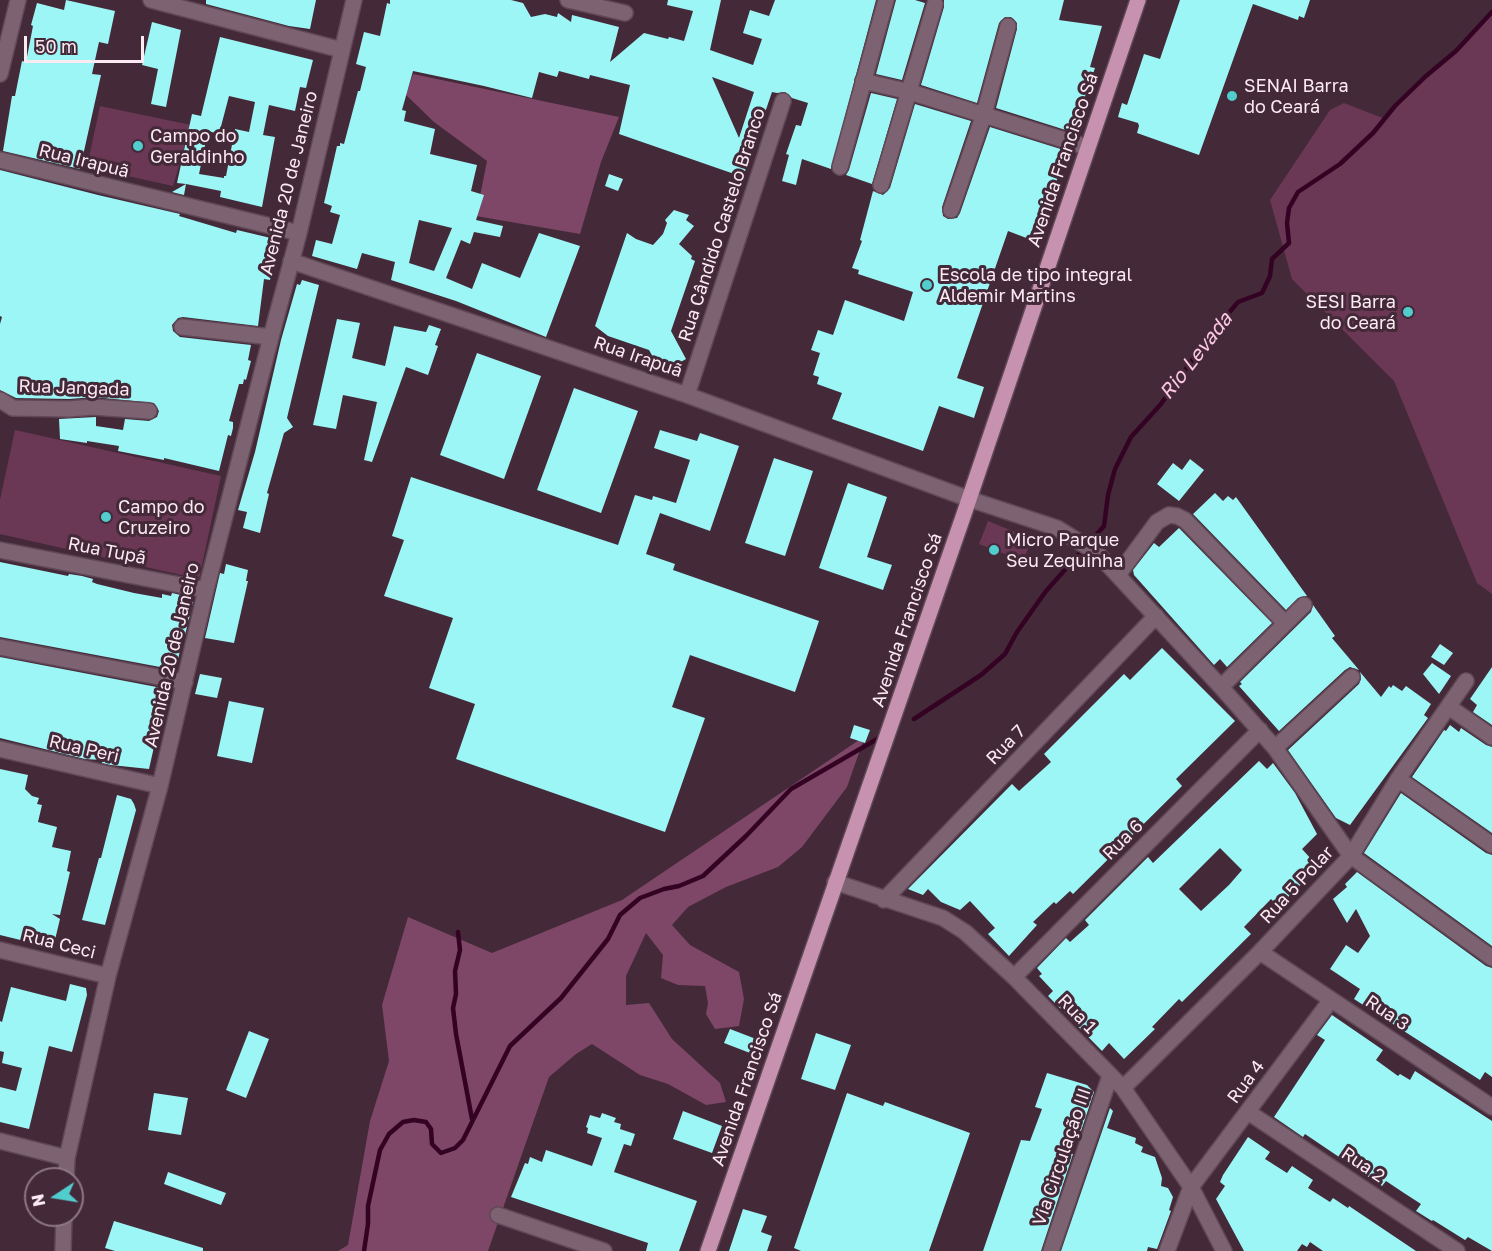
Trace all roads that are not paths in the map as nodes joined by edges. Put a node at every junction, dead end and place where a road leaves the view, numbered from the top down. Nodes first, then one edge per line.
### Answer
1 (18, 0) edge
2 (151, 0) edge
3 (354, 0) edge
4 (568, 0) edge
5 (886, 0) edge
6 (1138, 0) edge
7 (934, 4) dead end
8 (625, 13) dead end
9 (1008, 26) dead end
10 (342, 50) junction
11 (0, 74) edge
12 (863, 81) junction
13 (910, 92) junction
14 (783, 101) dead end
15 (984, 114) junction
16 (1087, 147) junction
17 (0, 160) edge
18 (840, 167) dead end
19 (881, 185) dead end
20 (951, 210) dead end
21 (299, 233) junction
22 (291, 261) junction
23 (182, 327) dead end
24 (271, 337) junction
25 (687, 395) junction
26 (0, 400) edge
27 (149, 411) dead end
28 (969, 499) junction
29 (0, 550) edge
30 (1118, 575) junction
31 (206, 590) junction
32 (1304, 605) dead end
33 (1156, 616) junction
34 (1285, 623) junction
35 (0, 647) edge
36 (1352, 677) dead end
37 (1466, 681) dead end
38 (185, 682) junction
39 (1221, 687) junction
40 (1449, 707) junction
41 (1260, 730) junction
42 (1492, 737) edge
43 (1275, 748) junction
44 (0, 749) edge
45 (1398, 779) junction
46 (160, 786) junction
47 (1492, 845) edge
48 (1351, 856) junction
49 (835, 882) junction
50 (884, 900) junction
51 (0, 950) edge
52 (1260, 952) junction
53 (1492, 957) edge
54 (108, 976) junction
55 (1014, 977) junction
56 (1331, 1000) junction
57 (1110, 1076) junction
58 (1123, 1088) junction
59 (1492, 1107) edge
60 (1248, 1112) junction
61 (0, 1141) edge
62 (67, 1158) junction
63 (67, 1167) edge
64 (1191, 1187) junction
65 (498, 1215) dead end
66 (64, 1227) edge
67 (63, 1251) edge
68 (604, 1251) edge
69 (708, 1251) edge
70 (1051, 1251) edge
71 (1167, 1251) edge
72 (1224, 1251) edge
73 (1456, 1251) edge

1 - 11 street
2 - 10 street
3 - 10 street, Avenida 20 de Janeiro
4 - 8 street
5 - 12 street
6 - 16 main road, Avenida Francisco Sá
7 - 13 street
9 - 15 street
10 - 21 street, Avenida 20 de Janeiro
12 - 13 street
12 - 18 street
13 - 15 street
13 - 19 street
14 - 25 street, Rua Cândido Castelo Branco
15 - 16 street
15 - 20 street
16 - 28 main road, Avenida Francisco Sá
17 - 21 street, Rua Irapuã
21 - 22 street, Avenida 20 de Janeiro
22 - 24 street, Avenida 20 de Janeiro
22 - 25 street, Rua Irapuã
23 - 24 street
24 - 31 street, Avenida 20 de Janeiro
25 - 28 street, Rua Irapuã
26 - 27 street, Rua Jangada
28 - 30 street, Rua Irapuã
28 - 49 main road, Avenida Francisco Sá
29 - 31 street, Rua Tupã
30 - 33 street, Rua Irapuã
30 - 34 street
31 - 38 street, Avenida 20 de Janeiro
32 - 34 street
33 - 39 street, Rua Irapuã
33 - 50 street, Rua 7
34 - 39 street
35 - 38 street
36 - 43 street
37 - 40 street, Rua 5 Polar
38 - 46 street, Avenida 20 de Janeiro
39 - 41 street, Rua Irapuã
40 - 42 street
40 - 45 street, Rua 5 Polar
41 - 43 street, Rua Irapuã
41 - 55 street, Rua 6
43 - 48 street, Rua Irapuã
44 - 46 street, Rua Peri
45 - 47 street
45 - 48 street, Rua 5 Polar
46 - 54 street, Avenida 20 de Janeiro
48 - 52 street, Rua 5 Polar
48 - 53 street, Rua Irapuã
49 - 50 street, Rua 1
49 - 69 main road, Avenida Francisco Sá
50 - 55 street, Rua 1
51 - 54 street, Rua Ceci
52 - 56 street, Rua 3
52 - 58 street, Rua 5 Polar
54 - 62 street, Avenida 20 de Janeiro
55 - 57 street, Rua 1
56 - 59 street, Rua 3
56 - 60 street, Rua 4
57 - 58 street, Rua 1
57 - 70 street, Via Circulação III
58 - 64 street, Rua 1
60 - 64 street, Rua 4
60 - 73 street, Rua 2
61 - 62 street
62 - 63 street, Avenida 20 de Janeiro
64 - 71 street, Rua 4
64 - 72 street, Rua 1
65 - 68 street
66 - 67 street

